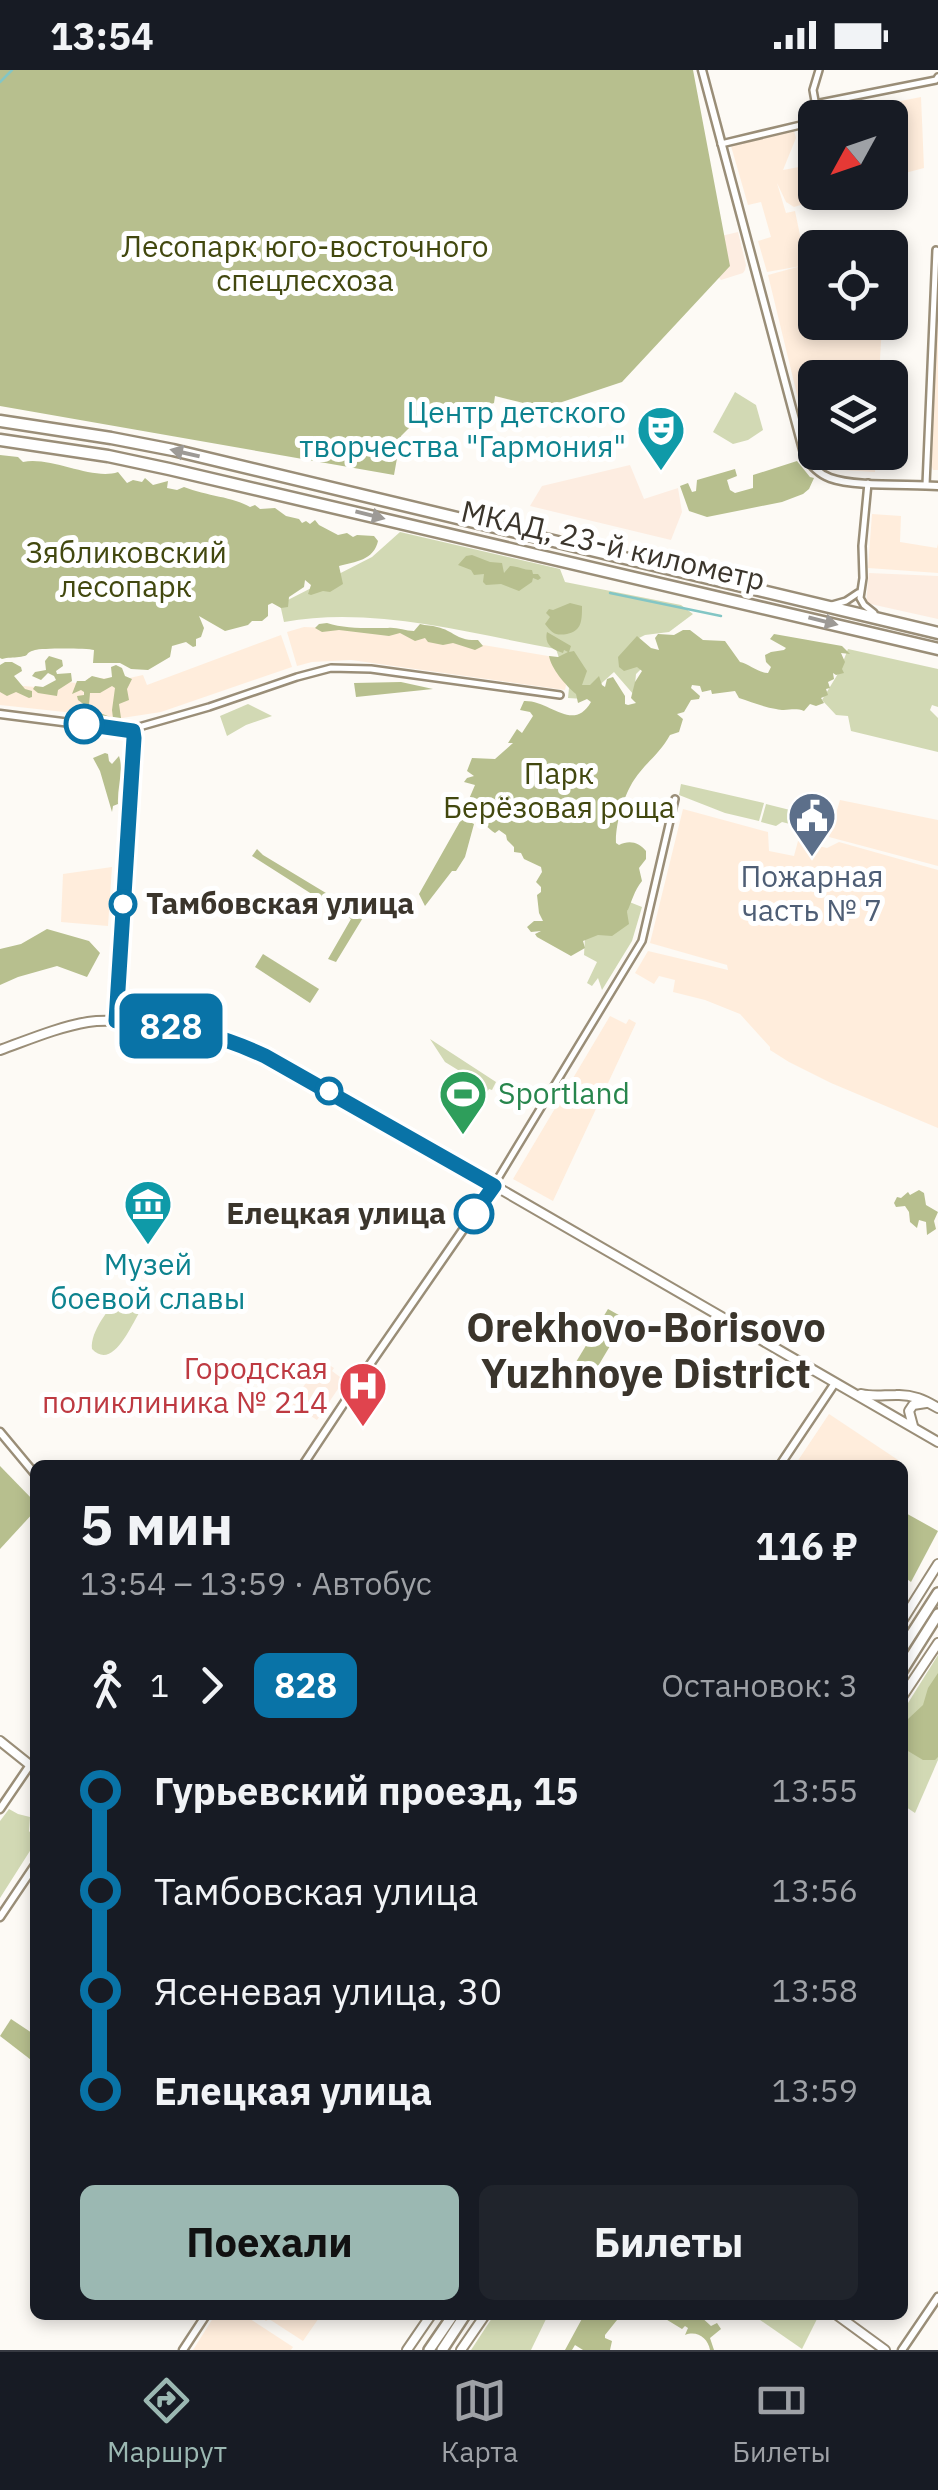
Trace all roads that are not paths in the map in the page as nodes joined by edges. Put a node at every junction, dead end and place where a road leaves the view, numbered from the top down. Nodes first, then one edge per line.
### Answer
1 (702, 70) edge
2 (819, 70) edge
3 (938, 77) edge
4 (815, 100) edge
5 (850, 100) edge
6 (798, 126) edge
7 (720, 144) junction
8 (936, 250) edge
9 (0, 422) edge
10 (0, 440) edge
11 (868, 483) junction
12 (926, 485) junction
13 (938, 486) edge
14 (860, 591) junction
15 (828, 606) junction
16 (882, 620) junction
17 (938, 631) edge
18 (938, 649) edge
19 (560, 695) dead end
20 (0, 714) edge
21 (133, 731) junction
22 (675, 799) dead end
23 (116, 1021) junction
24 (0, 1050) edge
25 (494, 1186) junction
26 (835, 1383) junction
27 (848, 1391) junction
28 (934, 1406) edge
29 (918, 1430) junction
30 (0, 1432) edge
31 (938, 1442) edge
32 (306, 1460) edge
33 (783, 1460) edge
34 (30, 1468) edge
35 (938, 1564) edge
36 (938, 1593) edge
37 (908, 1612) edge
38 (936, 1619) edge
39 (908, 1640) edge
40 (938, 1644) edge
41 (908, 1662) edge
42 (908, 1687) edge
43 (0, 1741) edge
44 (30, 1765) edge
45 (30, 1770) edge
46 (0, 1808) edge
47 (30, 1872) edge
48 (0, 1917) edge
49 (938, 2297) edge
50 (203, 2320) edge
51 (428, 2320) edge
52 (449, 2320) edge
53 (462, 2320) edge
54 (481, 2320) edge
55 (844, 2320) edge
56 (183, 2350) edge
57 (407, 2350) edge
58 (425, 2350) edge
59 (442, 2350) edge
60 (462, 2350) edge
61 (885, 2350) edge
62 (902, 2350) edge

1 - 7 street
2 - 4 street
3 - 5 street
6 - 7 street
7 - 11 street
8 - 12 street
15 -> 9 highway, МКАД, 23-й километр
10 -> 18 highway, МКАД, 23-й километр
11 - 12 street
11 - 14 street
12 - 13 street
14 - 15 street
14 - 16 street
15 - 16 highway, МКАД, 23-й километр
16 - 17 highway, МКАД, 23-й километр
19 - 21 street
20 - 21 street
21 - 23 street
22 - 25 street
23 - 24 main road
23 - 25 main road
25 - 26 main road
25 - 32 street
26 - 27 main road
26 - 33 street
27 - 28 main road
27 - 29 main road
28 - 29 main road
29 - 31 main road
30 - 34 street
35 - 37 main road
36 - 39 main road
38 - 41 main road
40 - 42 main road
43 - 44 main road
45 - 46 street
47 - 48 street
49 - 62 street
50 - 56 street
51 - 57 main road
52 - 58 main road
53 - 59 main road
54 - 60 main road
55 - 61 main road

